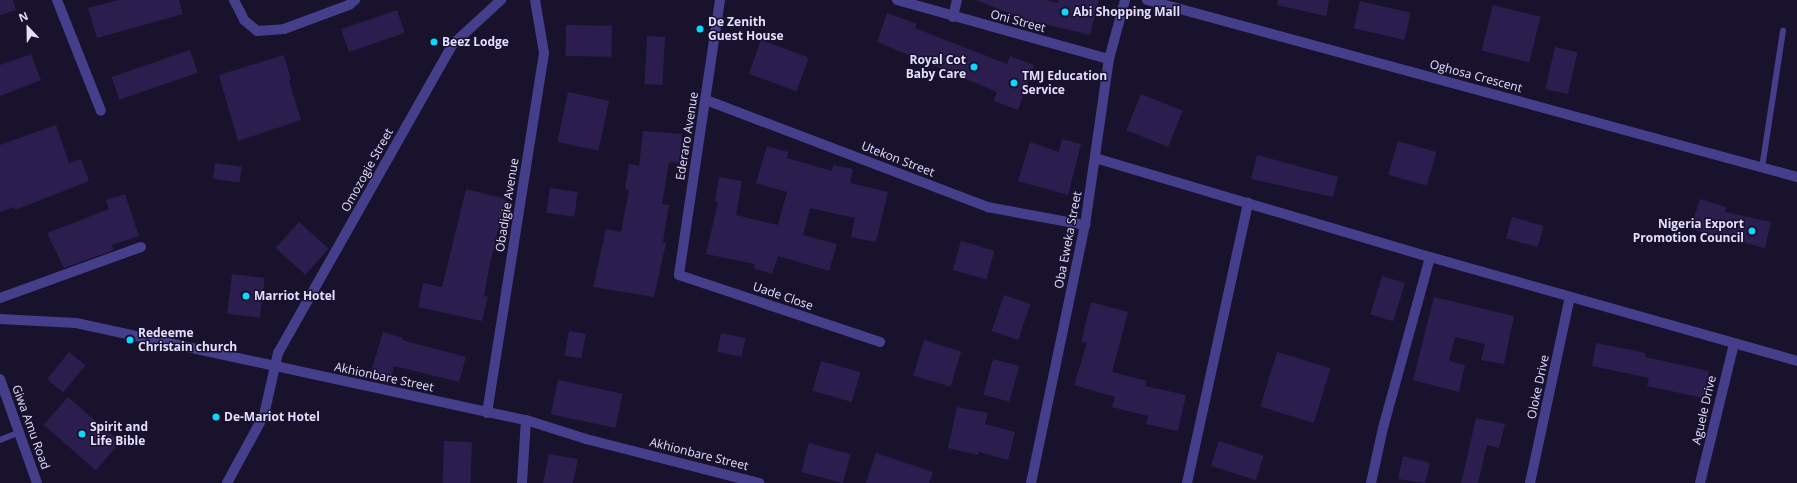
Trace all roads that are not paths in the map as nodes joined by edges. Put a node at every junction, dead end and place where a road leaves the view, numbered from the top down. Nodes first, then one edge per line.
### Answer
1 (57, 0) edge
2 (234, 0) edge
3 (355, 0) edge
4 (501, 0) edge
5 (535, 0) edge
6 (720, 0) edge
7 (897, 0) edge
8 (958, 0) edge
9 (1125, 0) edge
10 (1147, 0) edge
11 (954, 17) junction
12 (1784, 31) dead end
13 (1109, 59) junction
14 (706, 100) junction
15 (101, 111) dead end
16 (1095, 158) junction
17 (1762, 168) junction
18 (1797, 177) edge
19 (1248, 203) junction
20 (1086, 226) junction
21 (141, 247) dead end
22 (1430, 257) junction
23 (679, 275) joint
24 (1570, 297) junction
25 (0, 298) edge
26 (0, 319) edge
27 (880, 342) dead end
28 (1734, 344) junction
29 (1797, 360) edge
30 (274, 366) junction
31 (0, 379) edge
32 (487, 413) junction
33 (526, 420) junction
34 (20, 432) junction
35 (0, 440) edge
36 (37, 483) edge
37 (227, 483) edge
38 (522, 483) edge
39 (759, 483) edge
40 (1031, 483) edge
41 (1187, 483) edge
42 (1372, 483) edge
43 (1530, 483) edge
44 (1700, 483) edge

1 - 15 street
2 - 3 street
4 - 30 street, Omozogie Street
5 - 32 street, Obadigie Avenue
6 - 14 street, Ederaro Avenue
7 - 11 street, Oni Street
8 - 11 street
9 - 13 street, Oba Eweka Street
10 - 17 street, Oghosa Crescent
11 - 13 street, Oni Street
12 - 17 lane
13 - 16 street, Oba Eweka Street
14 - 20 street, Utekon Street
14 - 23 street, Ederaro Avenue
16 - 19 street
16 - 20 street, Oba Eweka Street
17 - 18 street, Oghosa Crescent
19 - 22 street
19 - 41 street
20 - 40 street, Oba Eweka Street
21 - 25 street
22 - 24 street
22 - 42 street
23 - 27 street, Uade Close
24 - 28 street
24 - 43 street, Oloke Drive
26 - 30 street, Akhionbare Street
28 - 29 street
28 - 44 street, Aguele Drive
30 - 32 street, Akhionbare Street
30 - 37 street, Omozogie Street
31 - 34 street, Giwa Amu Road
32 - 33 street, Akhionbare Street
33 - 38 street
33 - 39 street, Akhionbare Street
34 - 35 lane
34 - 36 street, Giwa Amu Road

